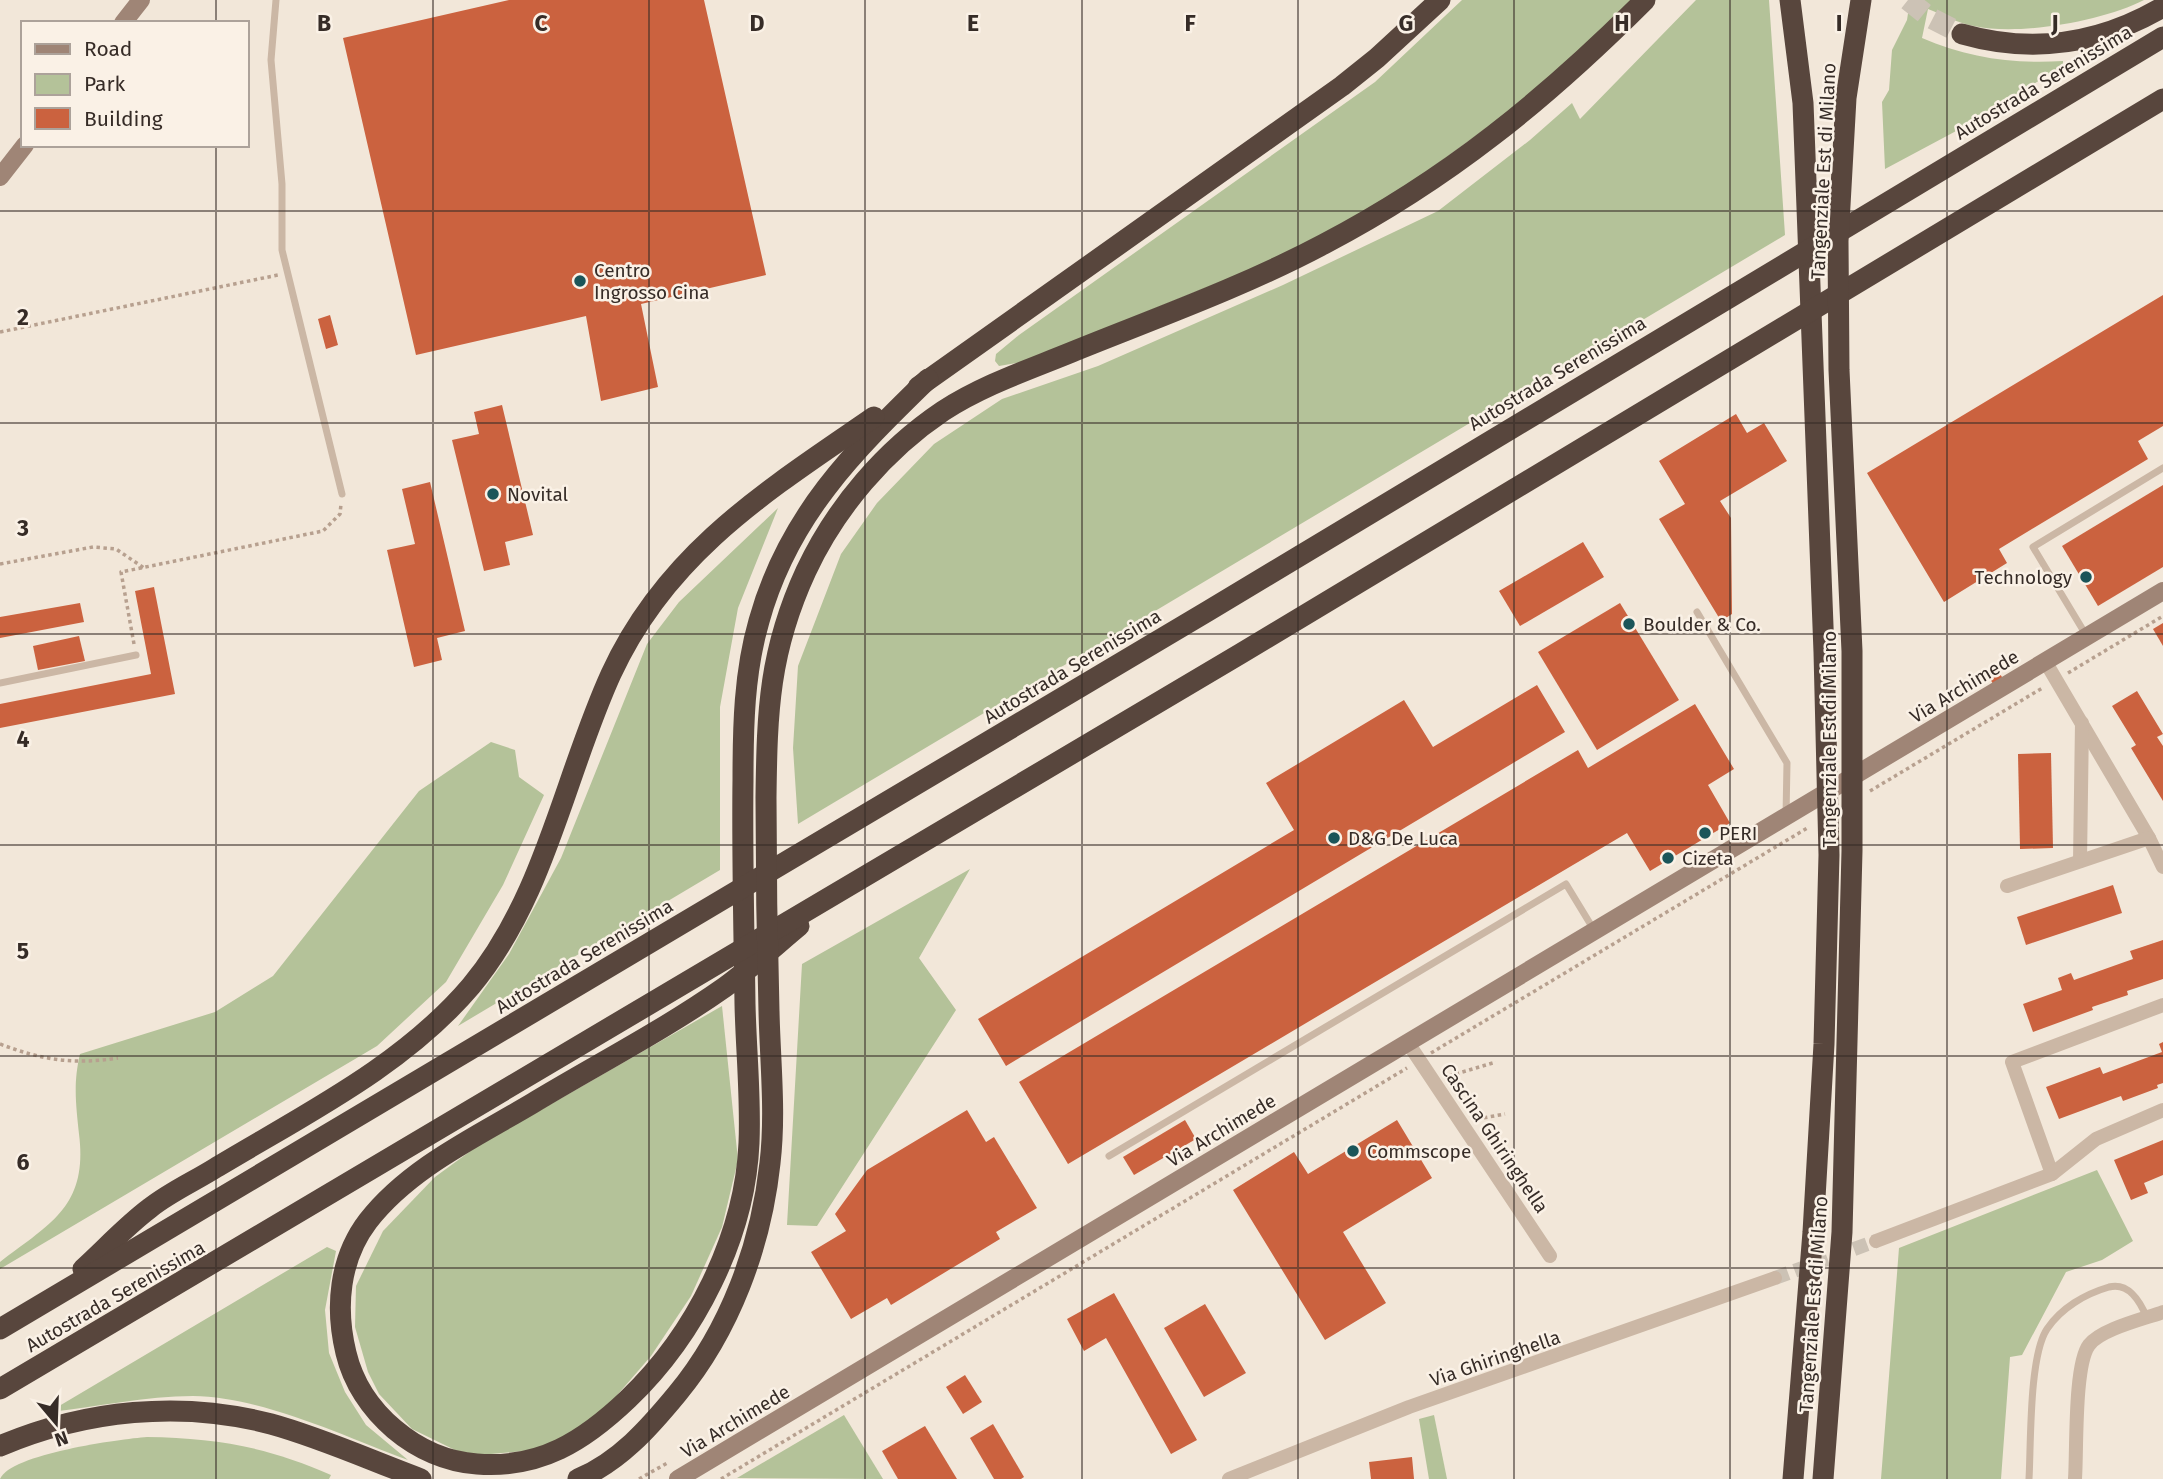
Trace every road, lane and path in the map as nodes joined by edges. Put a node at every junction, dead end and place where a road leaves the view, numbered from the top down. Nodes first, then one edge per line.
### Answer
1 (141, 0) edge
2 (1440, 0) edge
3 (1645, 0) edge
4 (1790, 0) edge
5 (1861, 0) edge
6 (276, 1) edge
7 (2163, 7) edge
8 (125, 21) edge
9 (1962, 34) tunnel mouth
10 (2163, 37) edge
11 (2163, 99) edge
12 (23, 147) edge
13 (0, 177) edge
14 (286, 273) junction
15 (0, 332) edge
16 (929, 379) junction
17 (2163, 468) edge
18 (342, 494) joint
19 (0, 564) edge
20 (144, 568) junction
21 (2163, 591) edge
22 (1697, 612) dead end
23 (2163, 616) edge
24 (2087, 636) junction
25 (136, 655) joint
26 (2045, 661) junction
27 (2056, 680) junction
28 (0, 683) edge
29 (2082, 723) junction
30 (1859, 798) dead end
31 (1786, 816) junction
32 (1812, 826) dead end
33 (2149, 838) junction
34 (2080, 862) junction
35 (2163, 867) edge
36 (859, 877) junction
37 (2007, 886) dead end
38 (1594, 931) junction
39 (2163, 1005) edge
40 (1408, 1043) junction
41 (0, 1044) edge
42 (118, 1058) dead end
43 (1420, 1060) junction
44 (1496, 1062) dead end
45 (1434, 1080) junction
46 (2163, 1110) edge
47 (1505, 1114) dead end
48 (1462, 1122) junction
49 (1109, 1156) dead end
50 (2052, 1174) junction
51 (1876, 1241) tunnel mouth
52 (1550, 1256) dead end
53 (1775, 1278) tunnel mouth
54 (48, 1301) junction
55 (2163, 1311) edge
56 (2147, 1318) junction
57 (0, 1329) edge
58 (0, 1389) edge
59 (0, 1446) edge
60 (1263, 1472) edge
61 (421, 1479) edge
62 (578, 1479) edge
63 (678, 1479) edge
64 (721, 1479) edge
65 (1229, 1479) edge
66 (1793, 1479) edge
67 (1823, 1479) edge
68 (2029, 1479) edge
69 (2075, 1479) edge

1 - 8 street
2 - 16 highway
3 - 62 highway
4 - 66 highway, Tangenziale Est di Milano
5 - 67 highway, Tangenziale Est di Milano
6 - 14 lane
7 - 9 highway
10 - 54 highway, Autostrada Serenissima
11 - 36 highway, Autostrada Serenissima
12 - 13 street
14 - 15 path
14 - 18 lane
16 - 36 highway
16 - 54 highway
17 - 24 lane
18 - 20 path
19 - 20 path
20 - 25 path
21 - 24 street, Via Archimede
22 - 31 lane
23 - 27 path
24 - 26 street, Via Archimede
25 - 28 lane
26 - 27 street
26 - 31 street, Via Archimede
27 - 29 street
27 - 30 path
29 - 33 street
29 - 34 street
31 - 38 street, Via Archimede
32 - 43 path
33 - 34 street
33 - 35 street
34 - 37 street
36 - 58 highway, Autostrada Serenissima
38 - 40 street, Via Archimede
38 - 49 lane
39 - 50 street
40 - 43 street, Cascina Ghiringhella
40 - 63 street, Via Archimede
41 - 42 path
43 - 45 street, Cascina Ghiringhella
43 - 64 path
44 - 45 path
45 - 48 street, Cascina Ghiringhella
46 - 50 street
47 - 48 path
48 - 52 street, Cascina Ghiringhella
50 - 51 street
53 - 60 street, Via Ghiringhella
54 - 57 highway, Autostrada Serenissima
55 - 56 street
56 - 68 lane
56 - 69 street
59 - 61 highway
60 - 65 street, Via Ghiringhella

